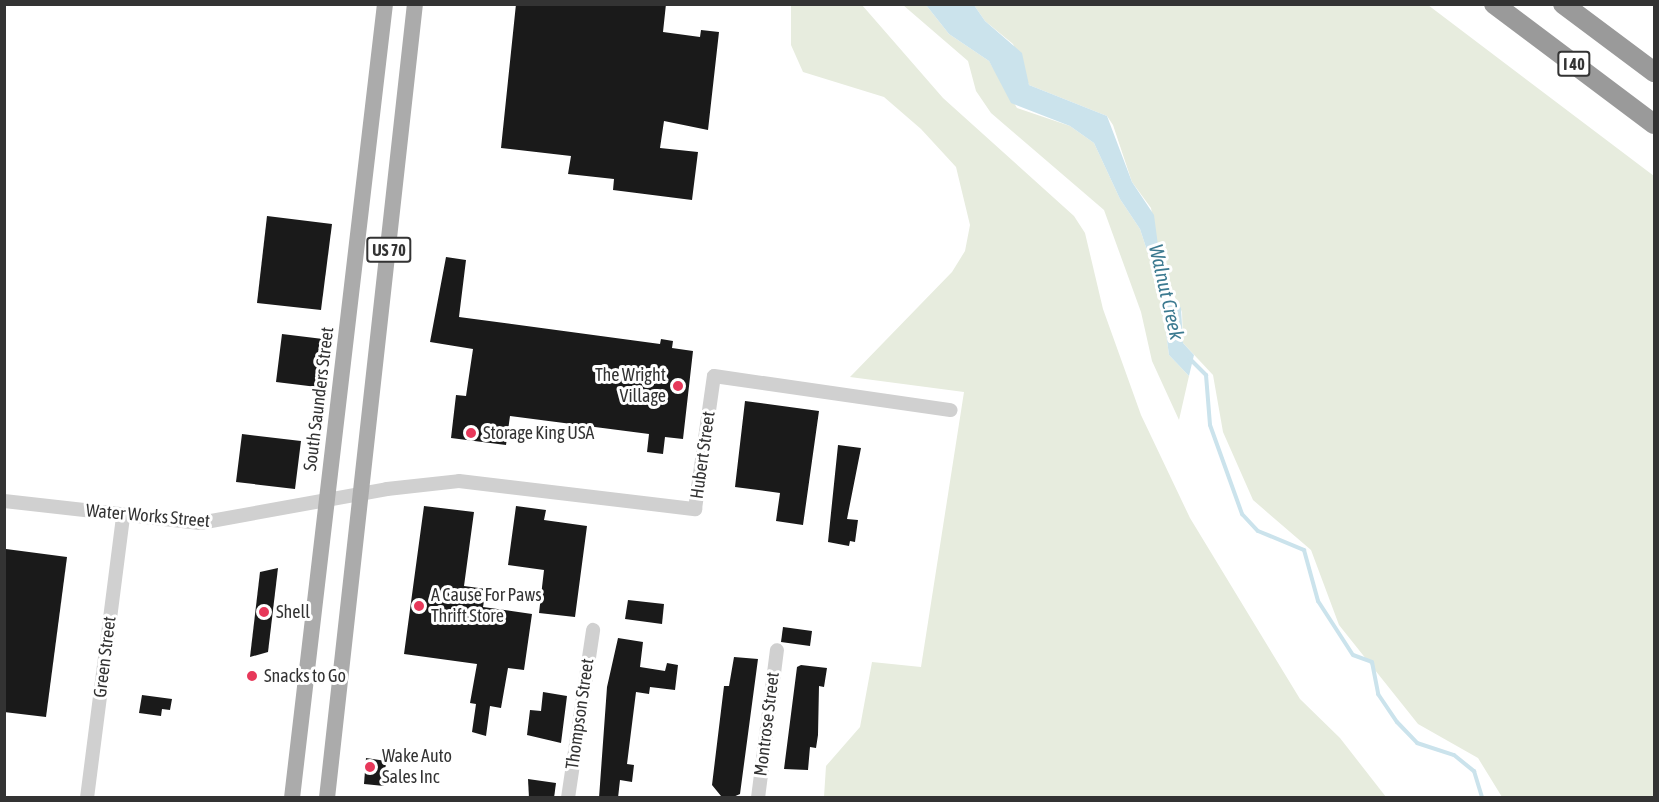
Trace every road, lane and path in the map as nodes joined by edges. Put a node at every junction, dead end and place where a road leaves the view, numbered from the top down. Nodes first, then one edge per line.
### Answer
1 (385, 4) edge
2 (415, 4) edge
3 (1494, 4) edge
4 (1563, 4) edge
5 (1654, 72) edge
6 (1654, 124) edge
7 (951, 410) dead end
8 (361, 495) junction
9 (4, 501) edge
10 (327, 502) junction
11 (123, 516) junction
12 (593, 630) dead end
13 (777, 650) dead end
14 (87, 798) edge
15 (292, 798) edge
16 (327, 798) edge
17 (568, 798) edge
18 (758, 798) edge

1 - 10 main road, South Saunders Street / US 70
2 - 8 main road, US 70
3 - 6 highway, I 40
4 - 5 highway, I 40
7 - 8 street, Hubert Street
8 - 10 street, Water Works Street
8 - 16 main road, US 70
9 - 11 street, Water Works Street
10 - 11 street, Water Works Street
10 - 15 main road, South Saunders Street / US 70
11 - 14 street, Green Street
12 - 17 street, Thompson Street
13 - 18 street, Montrose Street

